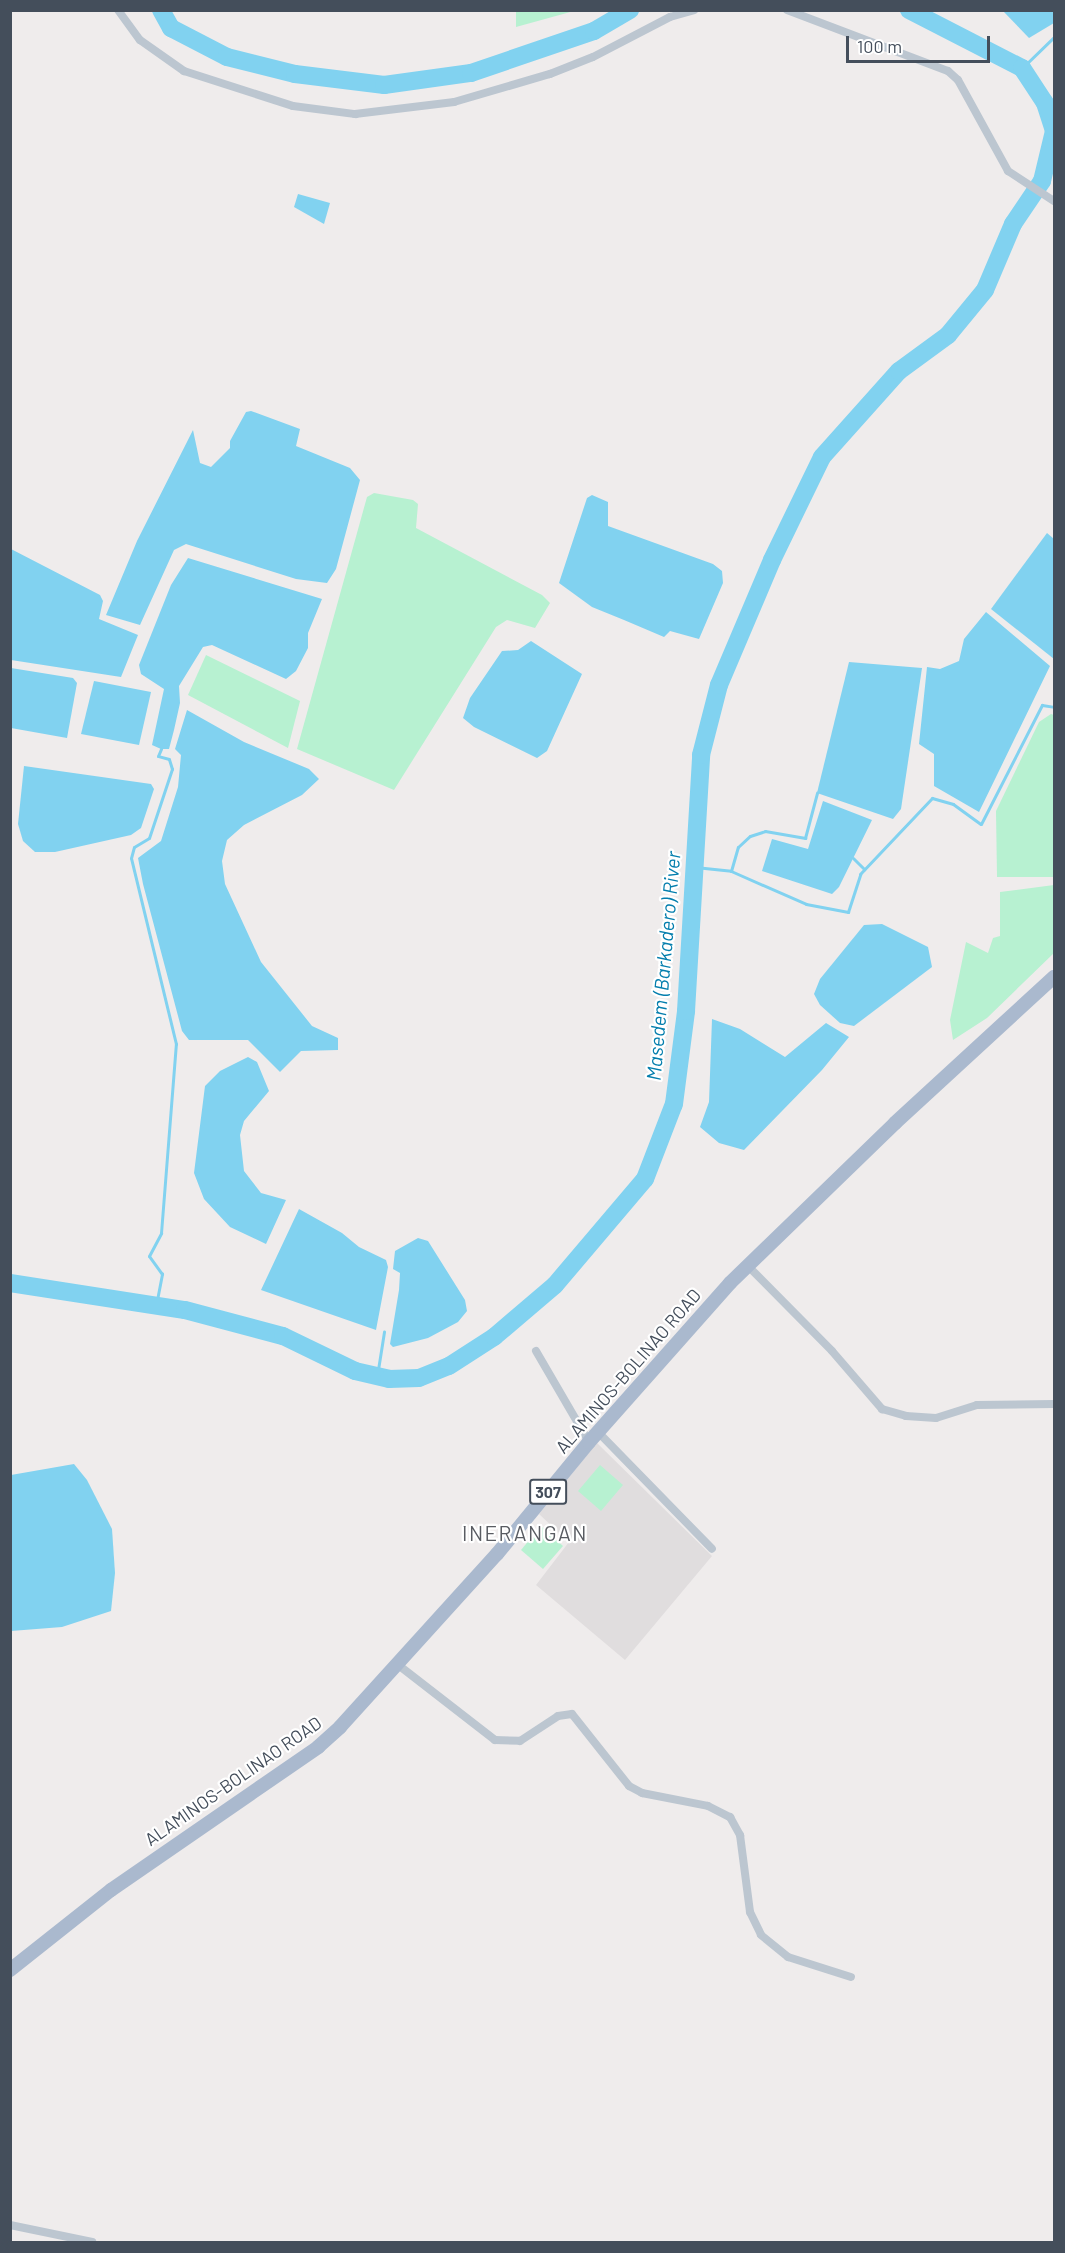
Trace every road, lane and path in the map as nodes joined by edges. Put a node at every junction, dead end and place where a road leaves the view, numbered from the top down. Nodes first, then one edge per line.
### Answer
1 (118, 10) edge
2 (694, 10) edge
3 (787, 10) edge
4 (1054, 201) edge
5 (1054, 977) edge
6 (747, 1265) junction
7 (536, 1351) dead end
8 (1054, 1404) edge
9 (593, 1437) junction
10 (712, 1550) dead end
11 (397, 1664) junction
12 (10, 1970) edge
13 (851, 1977) dead end
14 (10, 2225) edge
15 (92, 2242) edge

1 - 2 street
3 - 4 street
5 - 6 main road, ALAMINOS-BOLINAO ROAD / 307
6 - 8 street
6 - 9 main road, ALAMINOS-BOLINAO ROAD / 307
7 - 9 street
9 - 10 street
9 - 11 main road, ALAMINOS-BOLINAO ROAD / 307
11 - 12 main road, ALAMINOS-BOLINAO ROAD / 307
11 - 13 street
14 - 15 street

